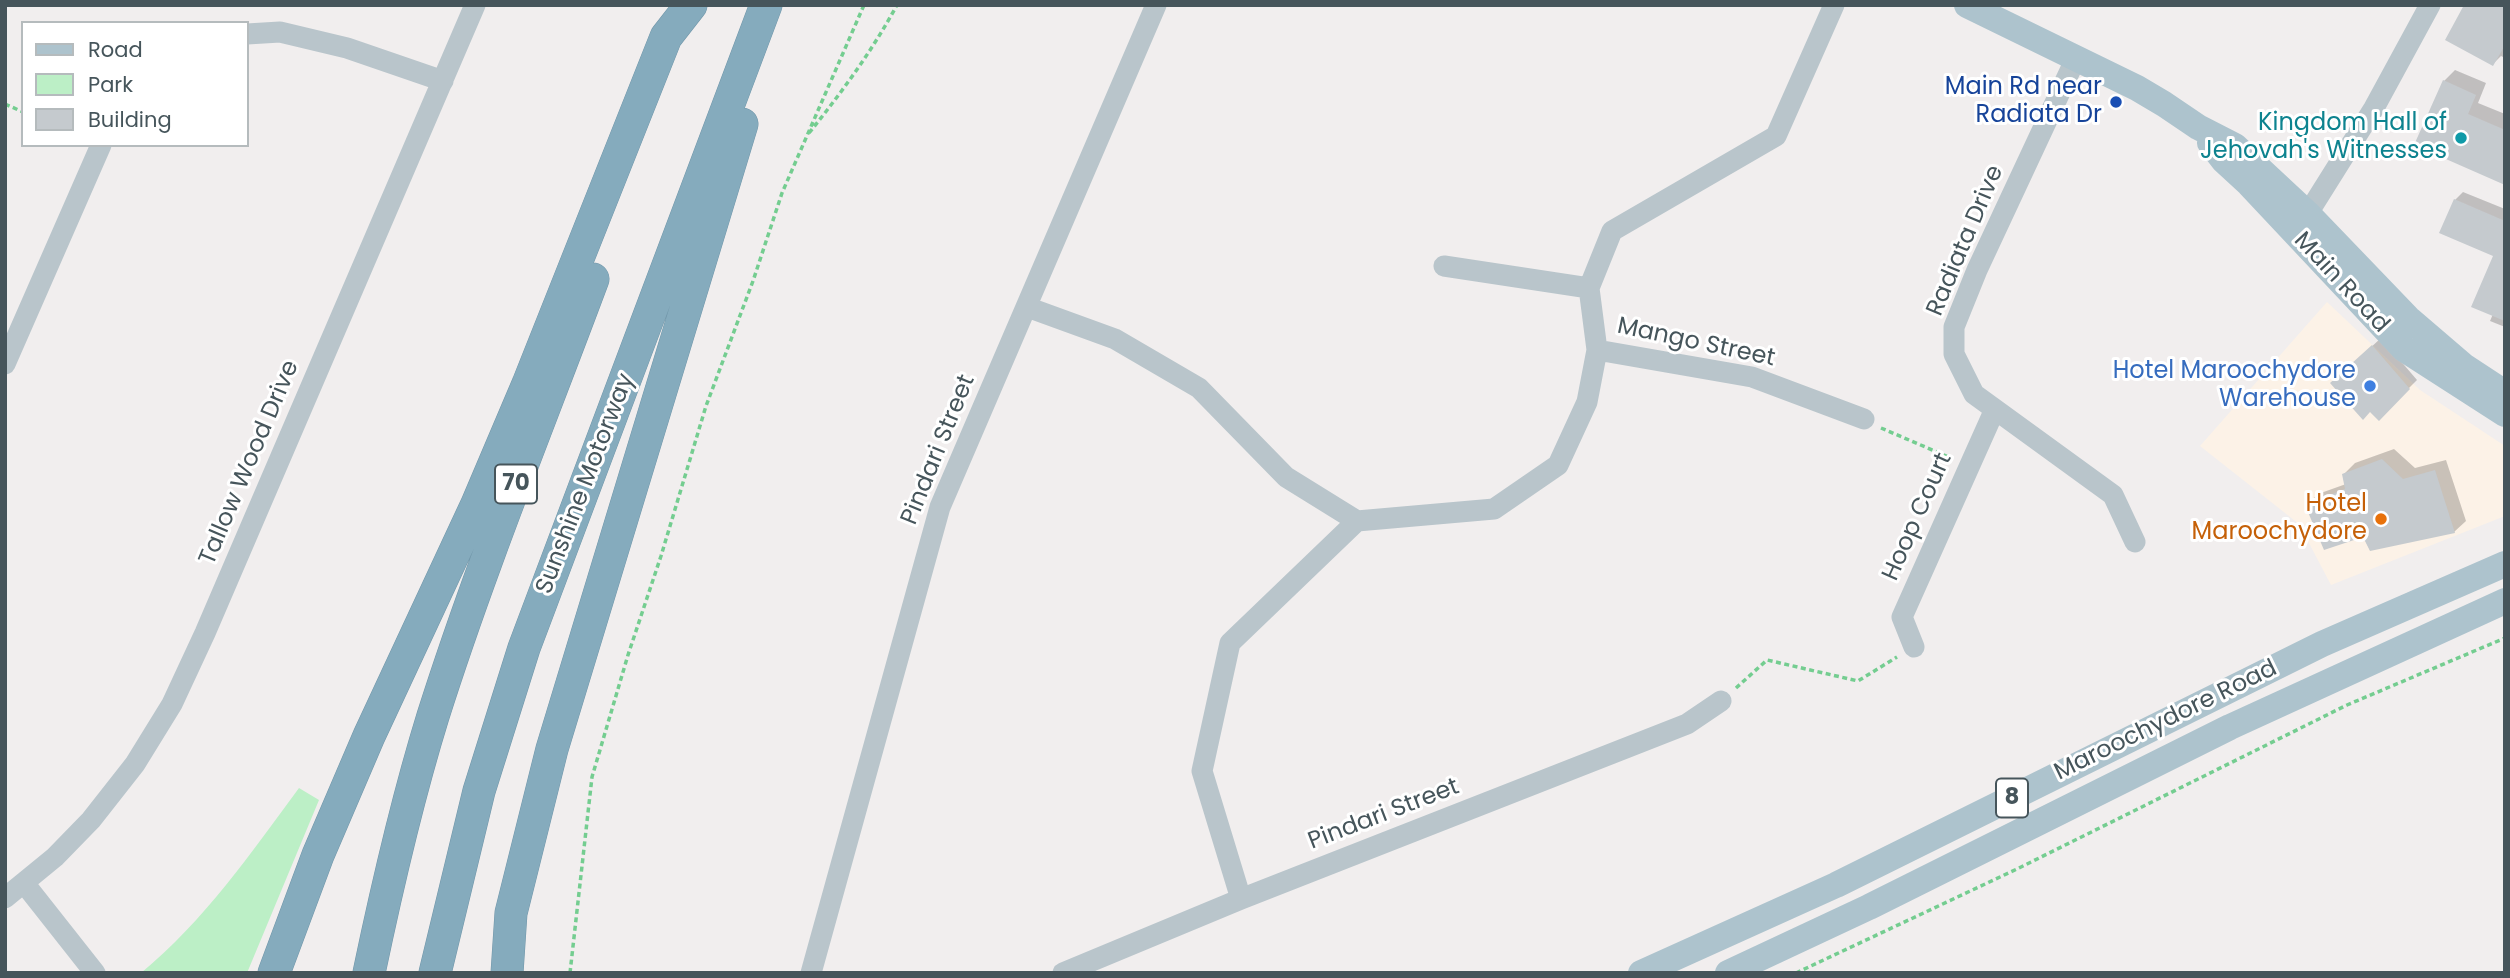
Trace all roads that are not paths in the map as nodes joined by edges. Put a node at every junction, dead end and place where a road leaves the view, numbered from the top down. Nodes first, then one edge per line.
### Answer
1 (475, 5) edge
2 (693, 5) edge
3 (766, 5) edge
4 (1156, 5) edge
5 (1834, 5) edge
6 (1968, 5) edge
7 (2430, 5) edge
8 (248, 34) edge
9 (2076, 58) junction
10 (741, 70) junction
11 (443, 80) junction
12 (100, 147) edge
13 (2302, 224) junction
14 (1444, 266) dead end
15 (1589, 288) junction
16 (1027, 307) junction
17 (1597, 350) junction
18 (5, 364) edge
19 (2505, 393) edge
20 (1995, 409) junction
21 (2505, 414) edge
22 (1864, 419) road end
23 (1357, 521) junction
24 (2135, 542) dead end
25 (2505, 564) edge
26 (2505, 601) edge
27 (1914, 647) road end
28 (1721, 701) road end
29 (24, 883) junction
30 (5, 898) edge
31 (1241, 899) junction
32 (96, 973) edge
33 (274, 973) edge
34 (369, 973) edge
35 (435, 973) edge
36 (507, 973) edge
37 (811, 973) edge
38 (1063, 973) edge
39 (1641, 973) edge
40 (1728, 973) edge

1 - 11 street, Tallow Wood Drive
2 - 33 highway
2 - 34 highway, 70
3 - 10 highway, Sunshine Motorway
4 - 16 street, Pindari Street
5 - 15 street
6 - 9 main road, Main Road
7 - 13 street
8 - 11 street
9 - 13 main road, Main Road
9 - 20 street, Radiata Drive
10 - 35 highway, Sunshine Motorway
10 - 36 highway
11 - 29 street, Tallow Wood Drive
12 - 18 street
13 - 19 main road, Main Road
13 - 21 main road, Main Road
14 - 15 street
15 - 17 street
16 - 23 street
16 - 37 street, Pindari Street
17 - 22 street, Mango Street
17 - 23 street
20 - 24 street, Radiata Drive
20 - 27 street, Hoop Court
23 - 31 street
25 - 39 main road, Maroochydore Road / 8
26 - 40 main road, Maroochydore Road / 8
28 - 31 street, Pindari Street
29 - 30 street, Tallow Wood Drive
29 - 32 street
31 - 38 street, Pindari Street

